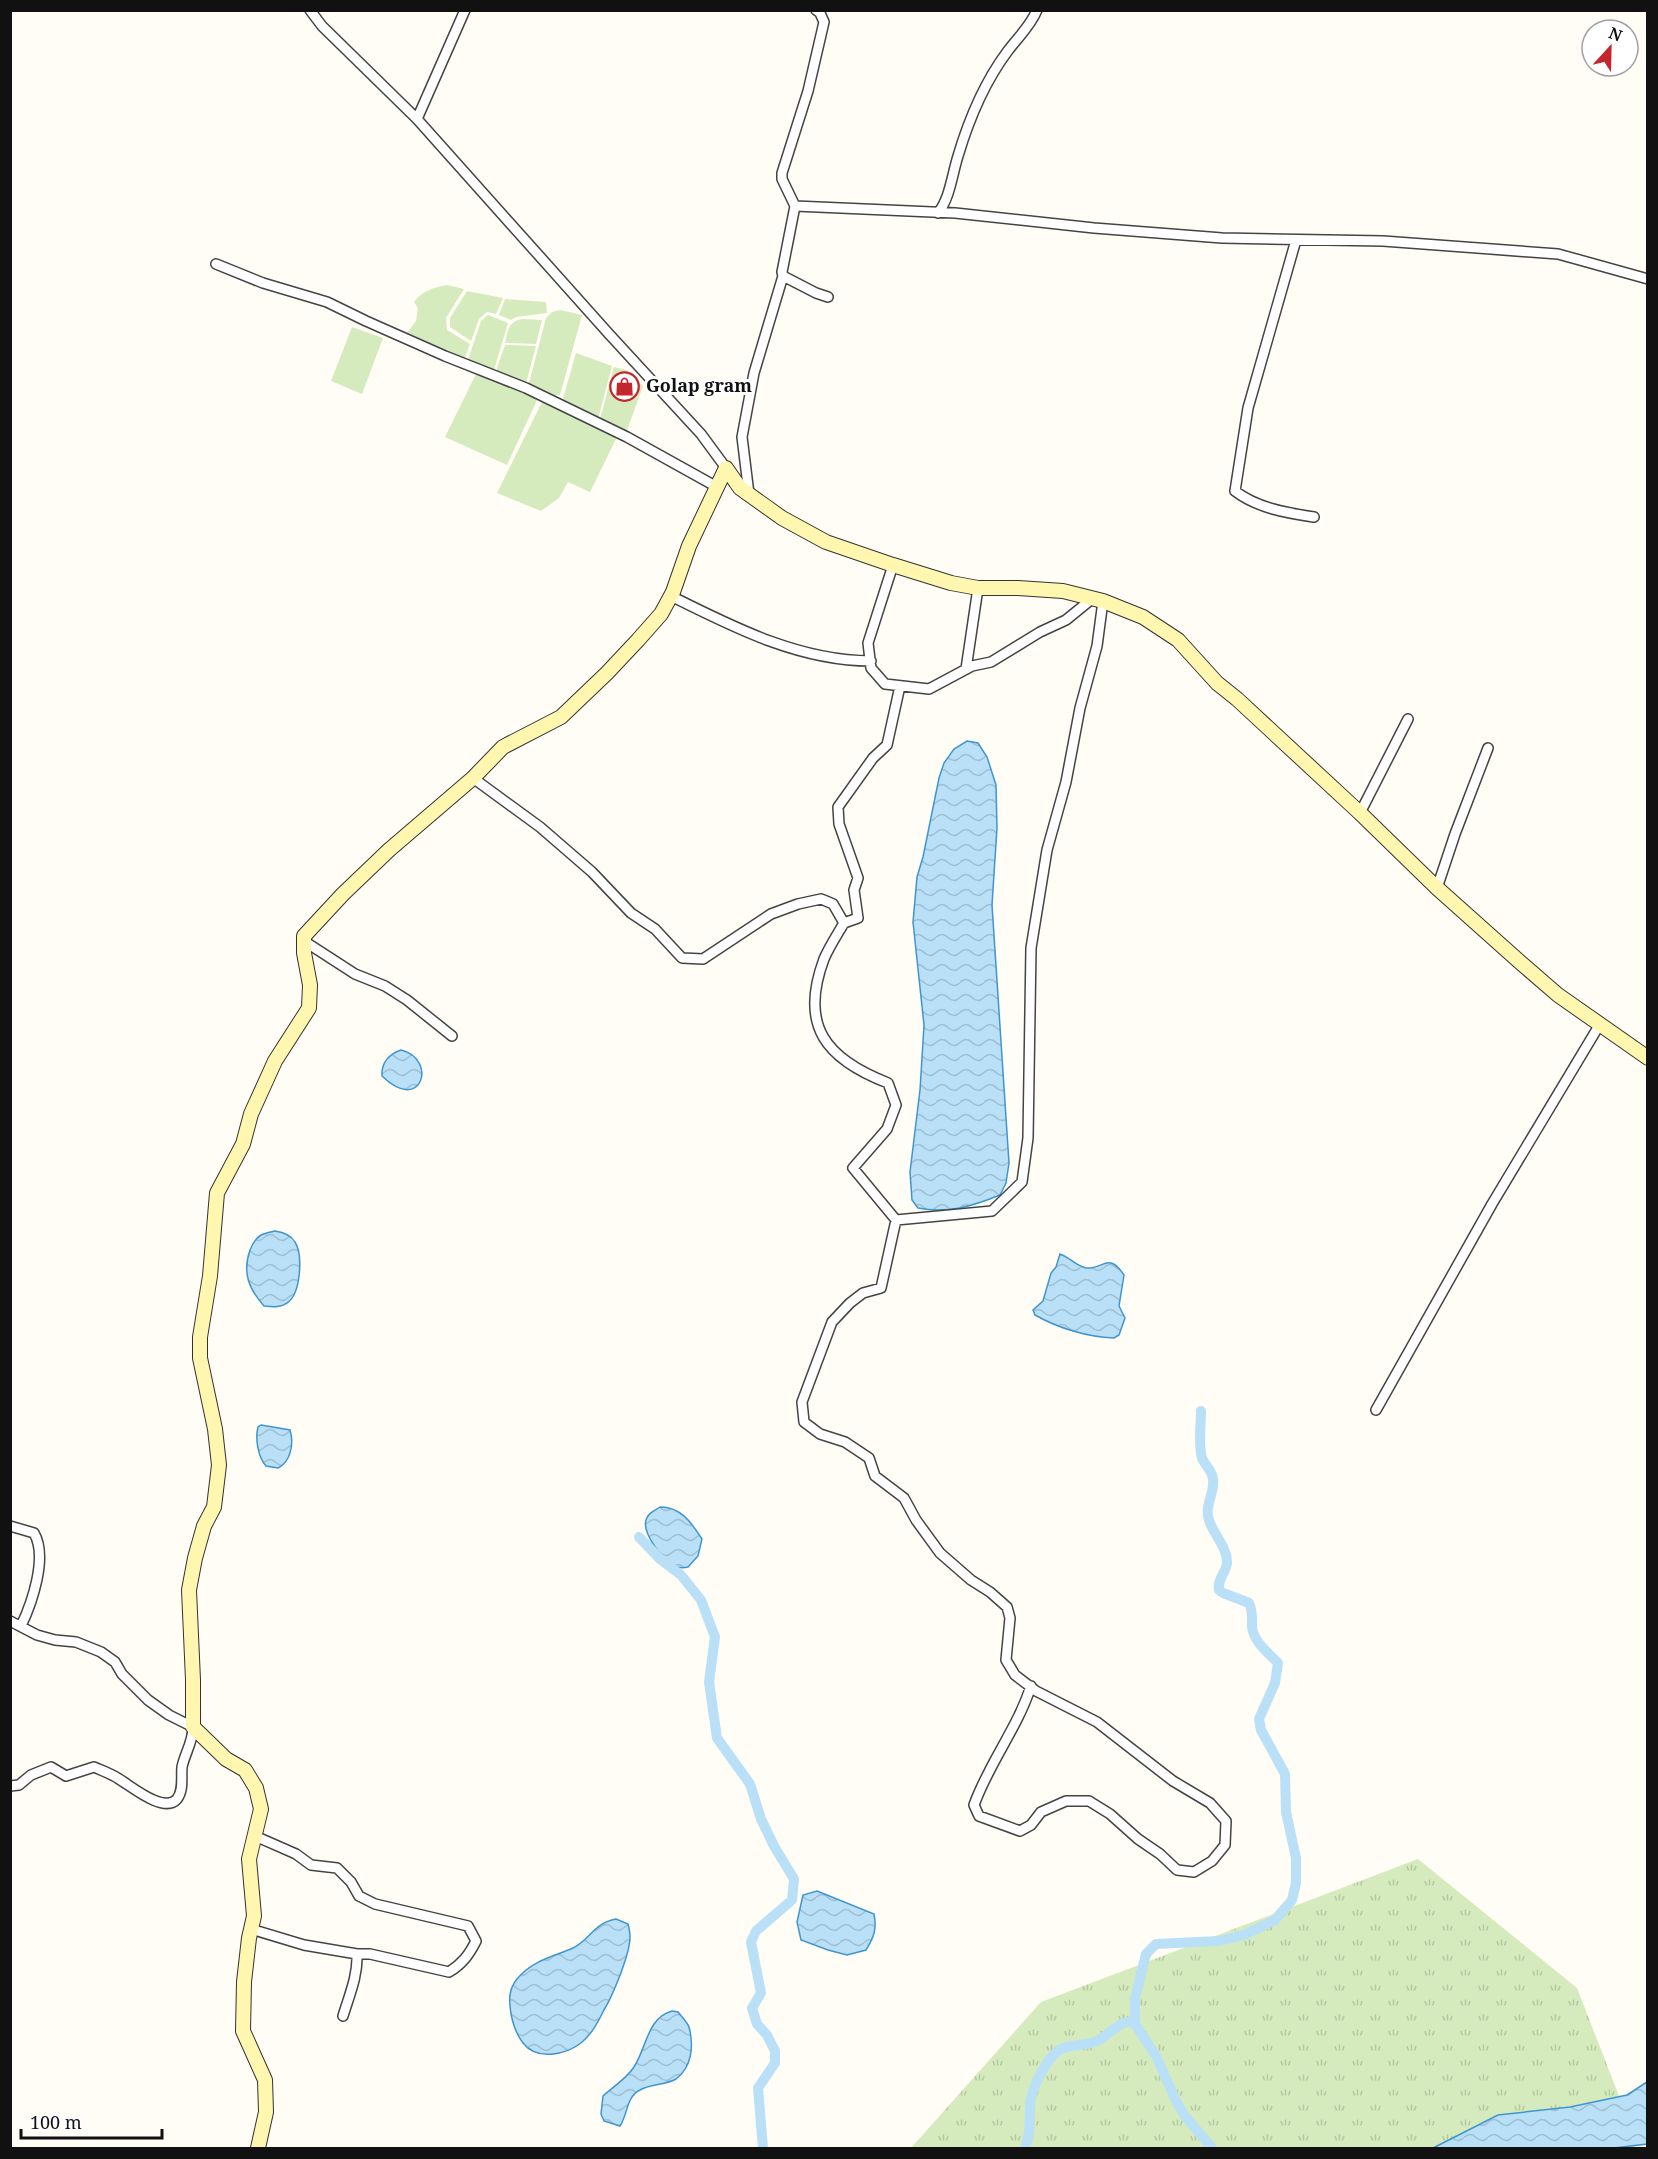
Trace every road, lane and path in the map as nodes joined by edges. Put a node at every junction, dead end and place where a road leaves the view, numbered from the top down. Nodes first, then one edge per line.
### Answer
1 (310, 10) edge
2 (465, 10) edge
3 (816, 10) edge
4 (1037, 10) edge
5 (417, 119) junction
6 (795, 206) junction
7 (938, 213) junction
8 (1296, 240) junction
9 (216, 264) dead end
10 (783, 276) junction
11 (1647, 279) edge
12 (828, 297) dead end
13 (726, 468) junction
14 (717, 487) junction
15 (749, 494) junction
16 (1314, 517) dead end
17 (892, 565) junction
18 (978, 588) junction
19 (671, 596) junction
20 (1098, 599) junction
21 (871, 662) junction
22 (966, 669) junction
23 (900, 686) junction
24 (1408, 719) dead end
25 (1488, 747) dead end
26 (473, 778) junction
27 (1360, 813) junction
28 (1437, 888) junction
29 (844, 923) junction
30 (304, 941) junction
31 (1600, 1024) junction
32 (452, 1036) dead end
33 (1647, 1058) edge
34 (896, 1220) junction
35 (1376, 1410) dead end
36 (10, 1526) edge
37 (10, 1621) edge
38 (21, 1626) junction
39 (1031, 1686) junction
40 (193, 1727) junction
41 (10, 1786) edge
42 (255, 1836) junction
43 (251, 1929) junction
44 (357, 1954) junction
45 (343, 2016) dead end
46 (258, 2148) edge

1 - 5 street
2 - 5 street
3 - 6 street
4 - 7 street
5 - 13 street
6 - 7 street
6 - 10 street
7 - 8 street
8 - 11 street
8 - 16 street
9 - 14 street
10 - 12 street
10 - 15 street
13 - 14 street
13 - 15 street
14 - 19 street
15 - 17 street
17 - 18 street
17 - 21 street
18 - 20 street
18 - 22 street
19 - 21 street
19 - 26 street
20 - 22 street
20 - 27 street
20 - 34 street
21 - 23 street
22 - 23 street
23 - 29 street
24 - 27 street
25 - 28 street
26 - 29 street
26 - 30 street
27 - 28 street
28 - 31 street
29 - 34 street
30 - 32 street
30 - 40 street
31 - 33 street
31 - 35 street
34 - 39 street
36 - 38 street
37 - 38 street
38 - 40 street
39 - 39 street
40 - 41 street
40 - 42 street
42 - 43 street
42 - 44 street
43 - 44 street
43 - 46 street
44 - 45 street

